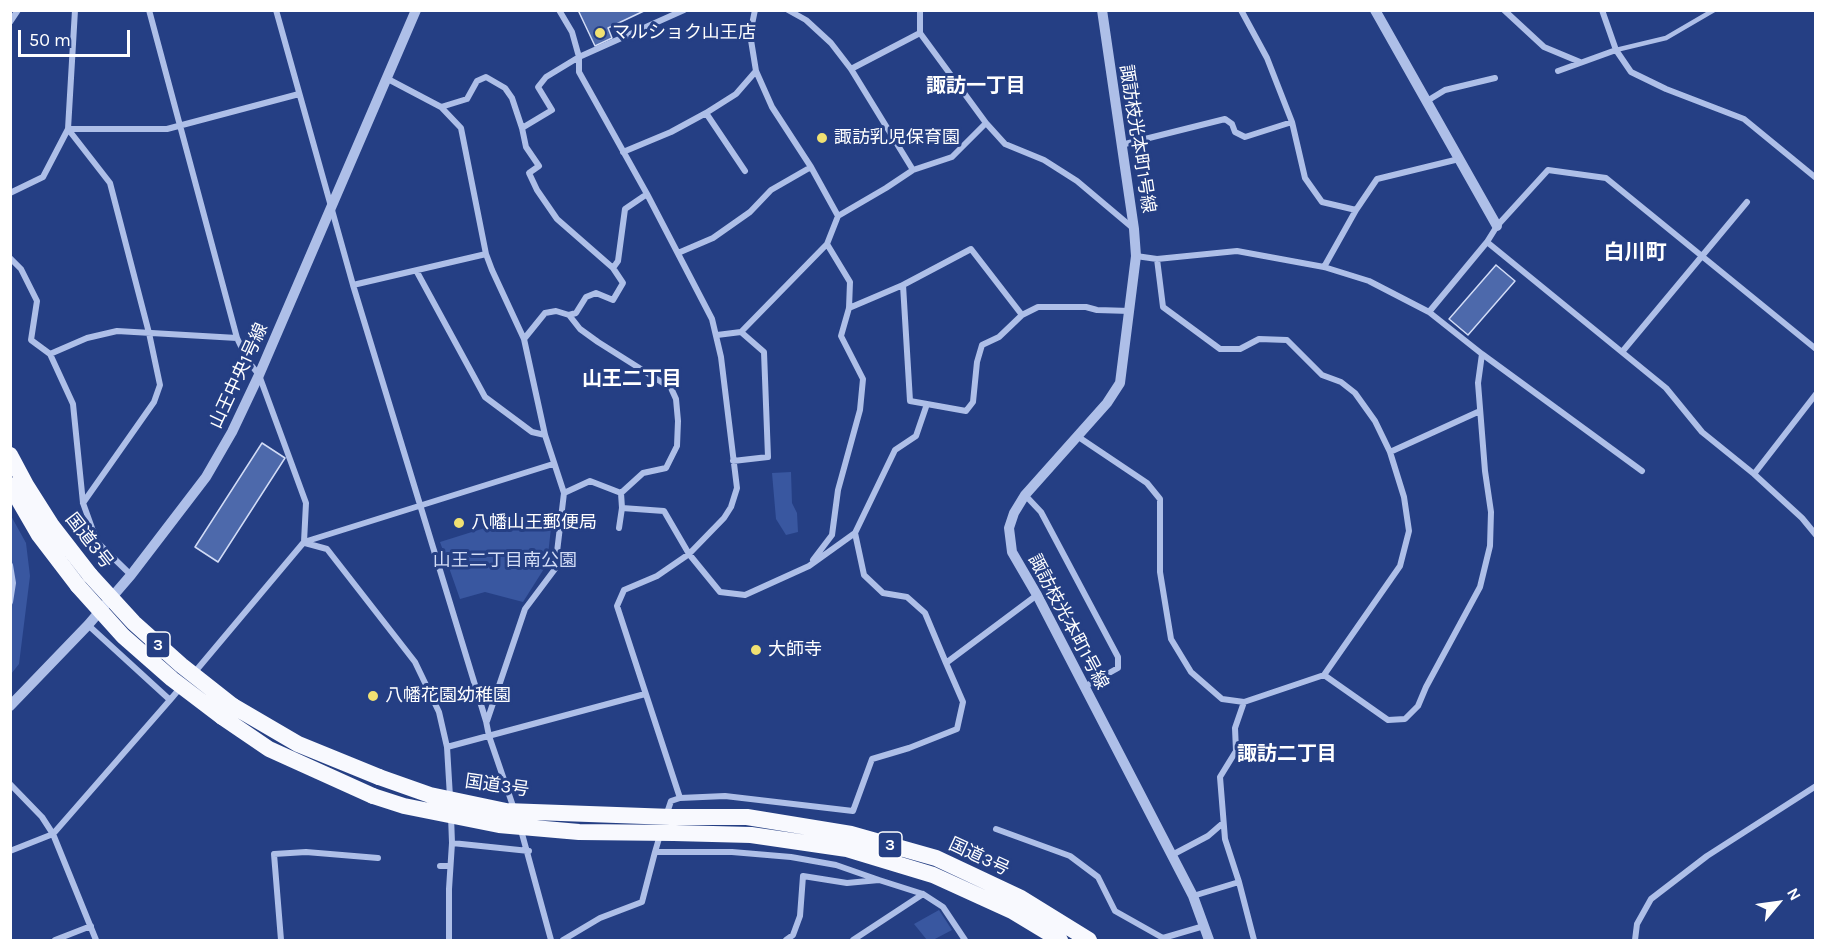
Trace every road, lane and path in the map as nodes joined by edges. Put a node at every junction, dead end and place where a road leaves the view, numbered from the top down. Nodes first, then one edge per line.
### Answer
1 (18, 10) edge
2 (75, 10) edge
3 (149, 10) edge
4 (276, 10) edge
5 (416, 10) edge
6 (559, 10) edge
7 (755, 10) edge
8 (788, 10) edge
9 (920, 10) edge
10 (1102, 10) edge
11 (1241, 10) edge
12 (1375, 10) edge
13 (1504, 10) edge
14 (1602, 10) edge
15 (1714, 10) edge
16 (684, 11) edge
17 (10, 22) edge
18 (920, 33) junction
19 (1616, 50) junction
20 (579, 57) junction
21 (1580, 62) junction
22 (850, 69) junction
23 (1558, 71) dead end
24 (756, 72) junction
25 (386, 78) junction
26 (1495, 78) dead end
27 (299, 94) junction
28 (1426, 101) junction
29 (441, 107) junction
30 (706, 112) junction
31 (1292, 122) junction
32 (986, 123) junction
33 (180, 126) junction
34 (522, 128) junction
35 (68, 129) junction
36 (1121, 145) junction
37 (623, 152) junction
38 (1459, 159) junction
39 (811, 167) junction
40 (913, 170) junction
41 (745, 171) dead end
42 (1815, 178) edge
43 (10, 193) edge
44 (647, 194) junction
45 (1747, 202) dead end
46 (1356, 210) junction
47 (331, 211) junction
48 (838, 216) junction
49 (1497, 226) junction
50 (1134, 229) junction
51 (1487, 242) junction
52 (827, 244) junction
53 (678, 253) junction
54 (486, 254) junction
55 (1136, 256) junction
56 (1702, 256) junction
57 (10, 258) edge
58 (1157, 260) junction
59 (1324, 267) junction
60 (614, 268) junction
61 (417, 272) junction
62 (352, 285) junction
63 (903, 285) junction
64 (849, 308) junction
65 (1130, 311) junction
66 (1429, 312) junction
67 (570, 315) junction
68 (1022, 315) junction
69 (741, 332) junction
70 (149, 333) junction
71 (717, 335) junction
72 (237, 338) junction
73 (524, 339) junction
74 (1815, 349) edge
75 (1622, 352) junction
76 (50, 354) junction
77 (1482, 354) junction
78 (259, 375) junction
79 (1815, 394) edge
80 (927, 404) junction
81 (1480, 411) junction
82 (545, 435) junction
83 (1077, 436) junction
84 (1390, 452) junction
85 (10, 455) edge
86 (733, 461) junction
87 (554, 464) junction
88 (1642, 471) dead end
89 (1754, 474) junction
90 (10, 485) edge
91 (564, 493) junction
92 (621, 493) junction
93 (1025, 495) junction
94 (83, 503) junction
95 (419, 506) junction
96 (622, 508) junction
97 (619, 528) dead end
98 (855, 533) junction
99 (1815, 535) edge
100 (304, 543) junction
101 (689, 554) junction
102 (10, 565) edge
103 (809, 566) junction
104 (130, 575) junction
105 (84, 580) junction
106 (1037, 595) junction
107 (10, 602) edge
108 (88, 625) junction
109 (946, 663) junction
110 (1324, 675) junction
111 (1084, 687) junction
112 (645, 694) junction
113 (170, 700) junction
114 (1244, 702) junction
115 (10, 706) edge
116 (228, 712) junction
117 (486, 721) junction
118 (489, 736) junction
119 (447, 747) junction
120 (10, 784) edge
121 (1815, 786) edge
122 (680, 798) junction
123 (1223, 823) junction
124 (673, 825) junction
125 (996, 829) dead end
126 (53, 834) junction
127 (452, 843) junction
128 (10, 851) edge
129 (528, 851) junction
130 (655, 852) junction
131 (1172, 855) junction
132 (378, 858) dead end
133 (450, 866) junction
134 (440, 867) dead end
135 (879, 880) junction
136 (1239, 882) junction
137 (924, 894) junction
138 (1193, 896) junction
139 (91, 926) junction
140 (1204, 926) junction
141 (55, 940) edge
142 (96, 940) edge
143 (280, 940) edge
144 (449, 940) edge
145 (551, 940) edge
146 (563, 940) edge
147 (786, 940) edge
148 (852, 940) edge
149 (965, 940) edge
150 (1060, 940) edge
151 (1089, 940) edge
152 (1209, 940) edge
153 (1254, 940) edge
154 (1635, 940) edge

1 - 17 street
2 - 35 street
3 - 33 street
4 - 27 street
5 - 25 street, 山王中央1号線
6 - 20 street
7 - 24 street
8 - 22 street
9 - 18 street
10 - 36 street, 諏訪枝光本町1号線
11 - 31 street
12 - 28 street
13 - 21 street
14 - 19 street
15 - 19 lane
16 - 20 street
18 - 22 street
18 - 32 street
19 - 21 street
19 - 42 street
20 - 34 street
20 - 37 street
21 - 23 street
22 - 40 street
24 - 30 street
24 - 39 street
25 - 29 street
25 - 47 street, 山王中央1号線
26 - 28 street
27 - 33 street
27 - 47 street
28 - 38 street
29 - 34 street
29 - 54 street
30 - 37 street
30 - 41 street
31 - 36 street
31 - 46 street
32 - 40 street
32 - 50 street
33 - 35 street
33 - 72 street
34 - 60 street
35 - 43 street
35 - 70 street
36 - 50 street, 諏訪枝光本町1号線
37 - 44 street
38 - 46 street
38 - 49 street
39 - 48 street
39 - 53 street
40 - 48 street
44 - 53 street
44 - 60 street
45 - 56 street
46 - 59 street
47 - 62 street
47 - 78 street, 山王中央1号線
48 - 52 street
49 - 51 street
49 - 56 street
50 - 55 street, 諏訪枝光本町1号線
51 - 66 street
51 - 75 street
52 - 64 street
52 - 69 street
53 - 71 street
54 - 61 street
54 - 73 street
55 - 58 street
55 - 65 street, 諏訪枝光本町1号線
56 - 74 street
56 - 75 street
57 - 76 street
58 - 59 street
58 - 84 street
59 - 66 street
60 - 67 street
61 - 62 street
61 - 82 street
62 - 95 street
63 - 64 street
63 - 68 street
63 - 80 street
64 - 103 street
65 - 68 street
65 - 83 street, 諏訪枝光本町1号線
66 - 77 street
67 - 73 street
67 - 92 street
68 - 80 street
69 - 71 street
69 - 86 street
70 - 72 street
70 - 76 street
70 - 94 street
71 - 86 street
72 - 78 street
73 - 82 street
75 - 89 street
76 - 94 street
77 - 81 street
77 - 88 street
78 - 100 street
78 - 104 street, 山王中央1号線
79 - 89 street
80 - 98 street
81 - 84 street
81 - 110 street
82 - 87 street
83 - 93 street, 諏訪枝光本町1号線
83 - 114 street
84 - 110 street
85 - 105 highway, 国道3号 / 3
86 - 101 street
87 - 91 street
87 - 95 street
89 - 99 street
90 - 105 highway, 国道3号 / 3
91 - 92 street
91 - 117 street
92 - 96 street
93 - 106 street, 諏訪枝光本町1号線
93 - 111 street
94 - 104 street
95 - 100 street
95 - 117 street
96 - 97 street
96 - 101 street
98 - 103 street
98 - 109 street
100 - 113 street
100 - 119 street
101 - 103 street
101 - 112 street
102 - 107 street
104 - 108 street, 山王中央1号線
105 - 116 highway, 国道3号 / 3, bridge
106 - 109 street
106 - 111 street, 諏訪枝光本町1号線
108 - 113 street
108 - 115 street, 山王中央1号線
109 - 122 street
110 - 114 street
111 - 131 street, 諏訪枝光本町1号線
112 - 118 street
112 - 122 street
113 - 126 street
114 - 123 street
116 - 124 highway, 国道3号 / 3, bridge
116 - 124 highway, 国道3号 / 3, bridge
117 - 118 street
118 - 119 street
118 - 129 street
119 - 127 street
120 - 126 street
121 - 154 street
122 - 130 street
123 - 131 street
123 - 136 street
124 - 150 highway, 国道3号 / 3
124 - 151 highway, 国道3号 / 3
125 - 140 street
126 - 128 street
126 - 139 street
127 - 129 street
127 - 133 street
129 - 145 street
130 - 135 street
130 - 146 street
131 - 138 street, 諏訪枝光本町1号線
132 - 143 street
133 - 134 street
133 - 144 street
135 - 137 street
135 - 147 street
136 - 138 street
136 - 153 street
137 - 148 street
137 - 149 street
138 - 140 street, 諏訪枝光本町1号線
139 - 141 street
139 - 142 street
140 - 152 street, 諏訪枝光本町1号線

